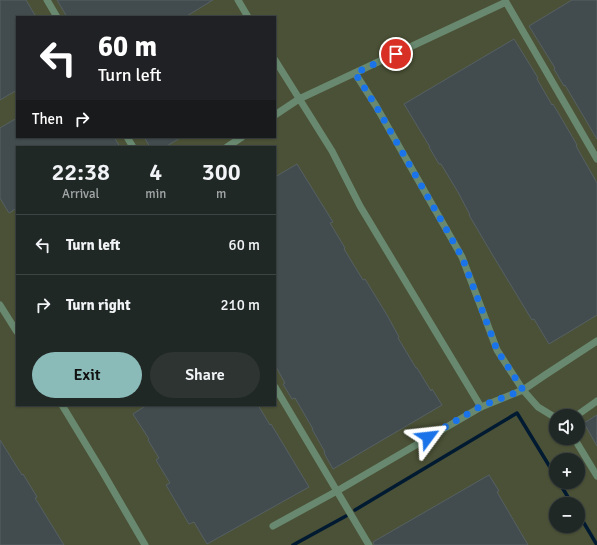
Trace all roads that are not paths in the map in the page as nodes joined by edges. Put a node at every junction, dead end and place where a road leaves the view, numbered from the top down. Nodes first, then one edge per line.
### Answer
1 (47, 0) edge
2 (238, 0) edge
3 (56, 16) edge
4 (247, 16) edge
5 (276, 62) edge
6 (355, 73) junction
7 (299, 99) junction
8 (276, 115) edge
9 (240, 138) edge
10 (228, 146) edge
11 (597, 159) edge
12 (0, 305) edge
13 (16, 330) edge
14 (597, 341) edge
15 (276, 389) edge
16 (523, 390) junction
17 (597, 401) edge
18 (63, 406) edge
19 (481, 406) junction
20 (585, 410) edge
21 (549, 414) edge
22 (578, 445) edge
23 (597, 476) edge
24 (337, 491) junction
25 (273, 526) dead end
26 (146, 545) edge
27 (369, 545) edge

1 - 3 lane
2 - 4 lane
5 - 7 lane
6 - 7 lane
6 - 11 lane
6 - 16 lane
7 - 8 lane
7 - 19 lane
9 - 10 lane
12 - 13 lane
14 - 16 lane
15 - 24 lane
16 - 19 lane
16 - 21 lane
17 - 20 lane
18 - 26 lane
19 - 24 lane
22 - 23 lane
24 - 25 lane
24 - 27 lane

